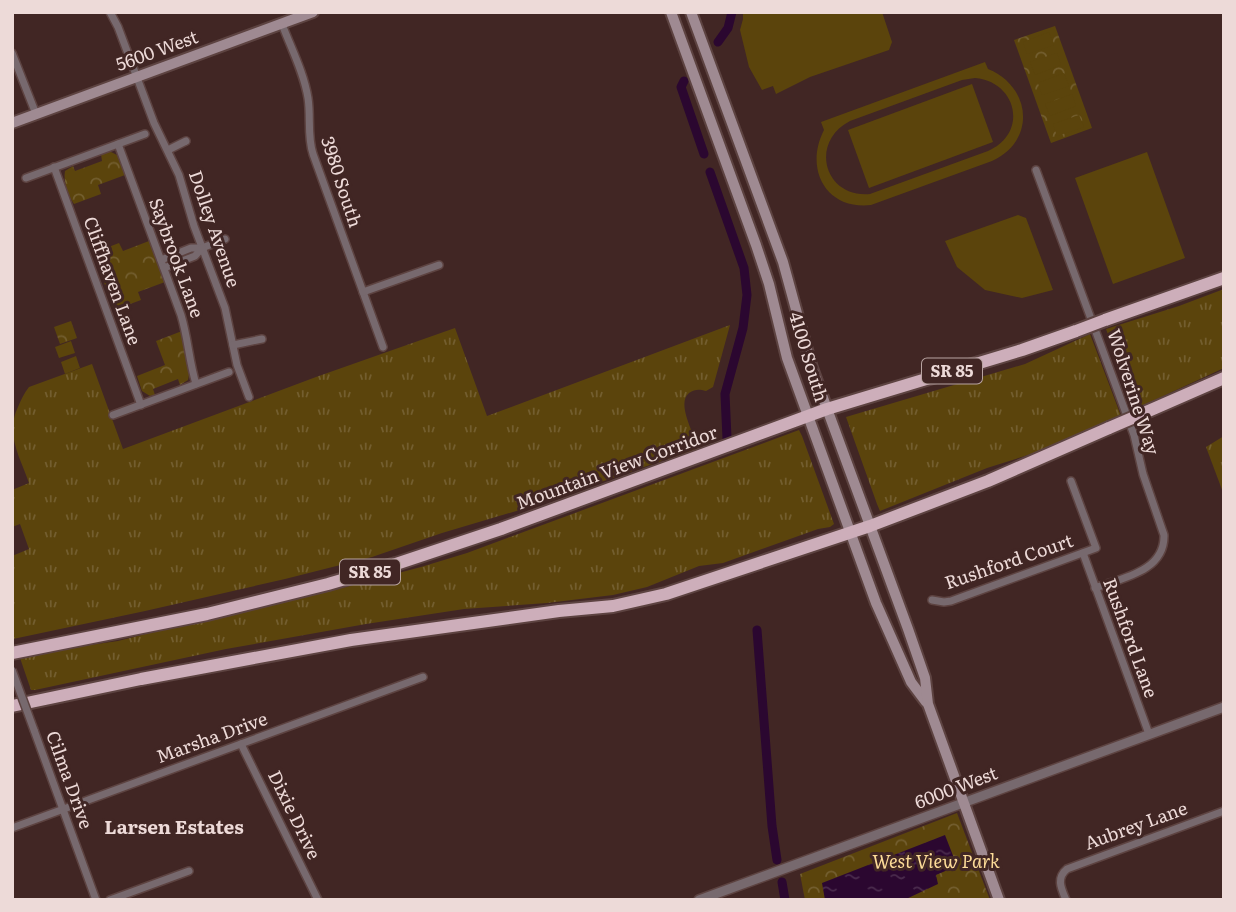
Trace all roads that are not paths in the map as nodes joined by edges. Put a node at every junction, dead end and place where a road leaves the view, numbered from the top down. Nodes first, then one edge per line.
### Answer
1 (110, 12) edge
2 (313, 12) edge
3 (671, 12) edge
4 (691, 12) edge
5 (282, 24) junction
6 (12, 53) edge
7 (136, 77) junction
8 (36, 114) junction
9 (12, 123) edge
10 (145, 134) dead end
11 (186, 141) dead end
12 (118, 144) junction
13 (168, 150) junction
14 (54, 167) junction
15 (1036, 170) dead end
16 (26, 177) dead end
17 (225, 239) dead end
18 (202, 248) junction
19 (162, 264) junction
20 (439, 265) dead end
21 (1224, 278) edge
22 (363, 292) junction
23 (262, 339) dead end
24 (233, 345) junction
25 (383, 347) dead end
26 (229, 372) dead end
27 (1224, 378) edge
28 (196, 384) junction
29 (249, 397) dead end
30 (141, 405) junction
31 (827, 409) junction
32 (113, 415) dead end
33 (808, 416) junction
34 (1071, 481) dead end
35 (870, 526) junction
36 (850, 533) junction
37 (1083, 553) junction
38 (1095, 588) junction
39 (932, 600) dead end
40 (12, 653) edge
41 (12, 670) edge
42 (423, 677) dead end
43 (928, 704) junction
44 (12, 706) edge
45 (1224, 707) edge
46 (1149, 734) junction
47 (241, 744) junction
48 (963, 802) junction
49 (63, 810) junction
50 (1224, 811) edge
51 (12, 828) edge
52 (188, 871) dead end
53 (96, 900) edge
54 (110, 900) edge
55 (318, 900) edge
56 (699, 900) edge
57 (999, 900) edge
58 (1066, 900) edge

1 - 7 street, Dolley Avenue
2 - 5 main road, 5600 West
3 - 33 main road, 4100 South
4 - 31 main road, 4100 South
5 - 7 main road, 5600 West
5 - 22 street, 3980 South
6 - 8 street
7 - 8 main road, 5600 West
7 - 13 street, Dolley Avenue
8 - 9 main road, 5600 West
10 - 12 street
11 - 13 street
12 - 14 street
12 - 19 street, Saybrook Lane
13 - 18 street, Dolley Avenue
14 - 16 street
14 - 30 street, Cliffhaven Lane
15 - 38 street, Wolverine Way
17 - 18 street
18 - 19 street
18 - 24 street, Dolley Avenue
19 - 28 street, Saybrook Lane
20 - 22 street
21 - 31 highway, Mountain View Corridor / SR 85, bridge
22 - 25 street, 3980 South
23 - 24 street
24 - 29 street, Dolley Avenue
26 - 28 street
27 - 35 highway, bridge
28 - 30 street
30 - 32 street
31 - 33 highway, Mountain View Corridor / SR 85
31 - 35 main road, 4100 South
33 - 36 main road, 4100 South
33 - 40 highway, Mountain View Corridor / SR 85
34 - 37 street, Rushford Court
35 - 36 highway
35 - 43 main road, 4100 South
36 - 43 main road, 4100 South
36 - 44 highway
37 - 38 street, Rushford Lane
37 - 39 street, Rushford Court
38 - 46 street, Rushford Lane
41 - 49 street, Cilma Drive, bridge
42 - 47 street, Marsha Drive
43 - 48 main road, 4100 South
45 - 46 street, 6000 West
46 - 48 street, 6000 West
47 - 49 street, Marsha Drive
47 - 55 street, Dixie Drive
48 - 56 street, 6000 West
48 - 57 main road, 4100 South
49 - 51 street, Marsha Drive
49 - 53 street, Cilma Drive
50 - 58 street, Aubrey Lane
52 - 54 street

